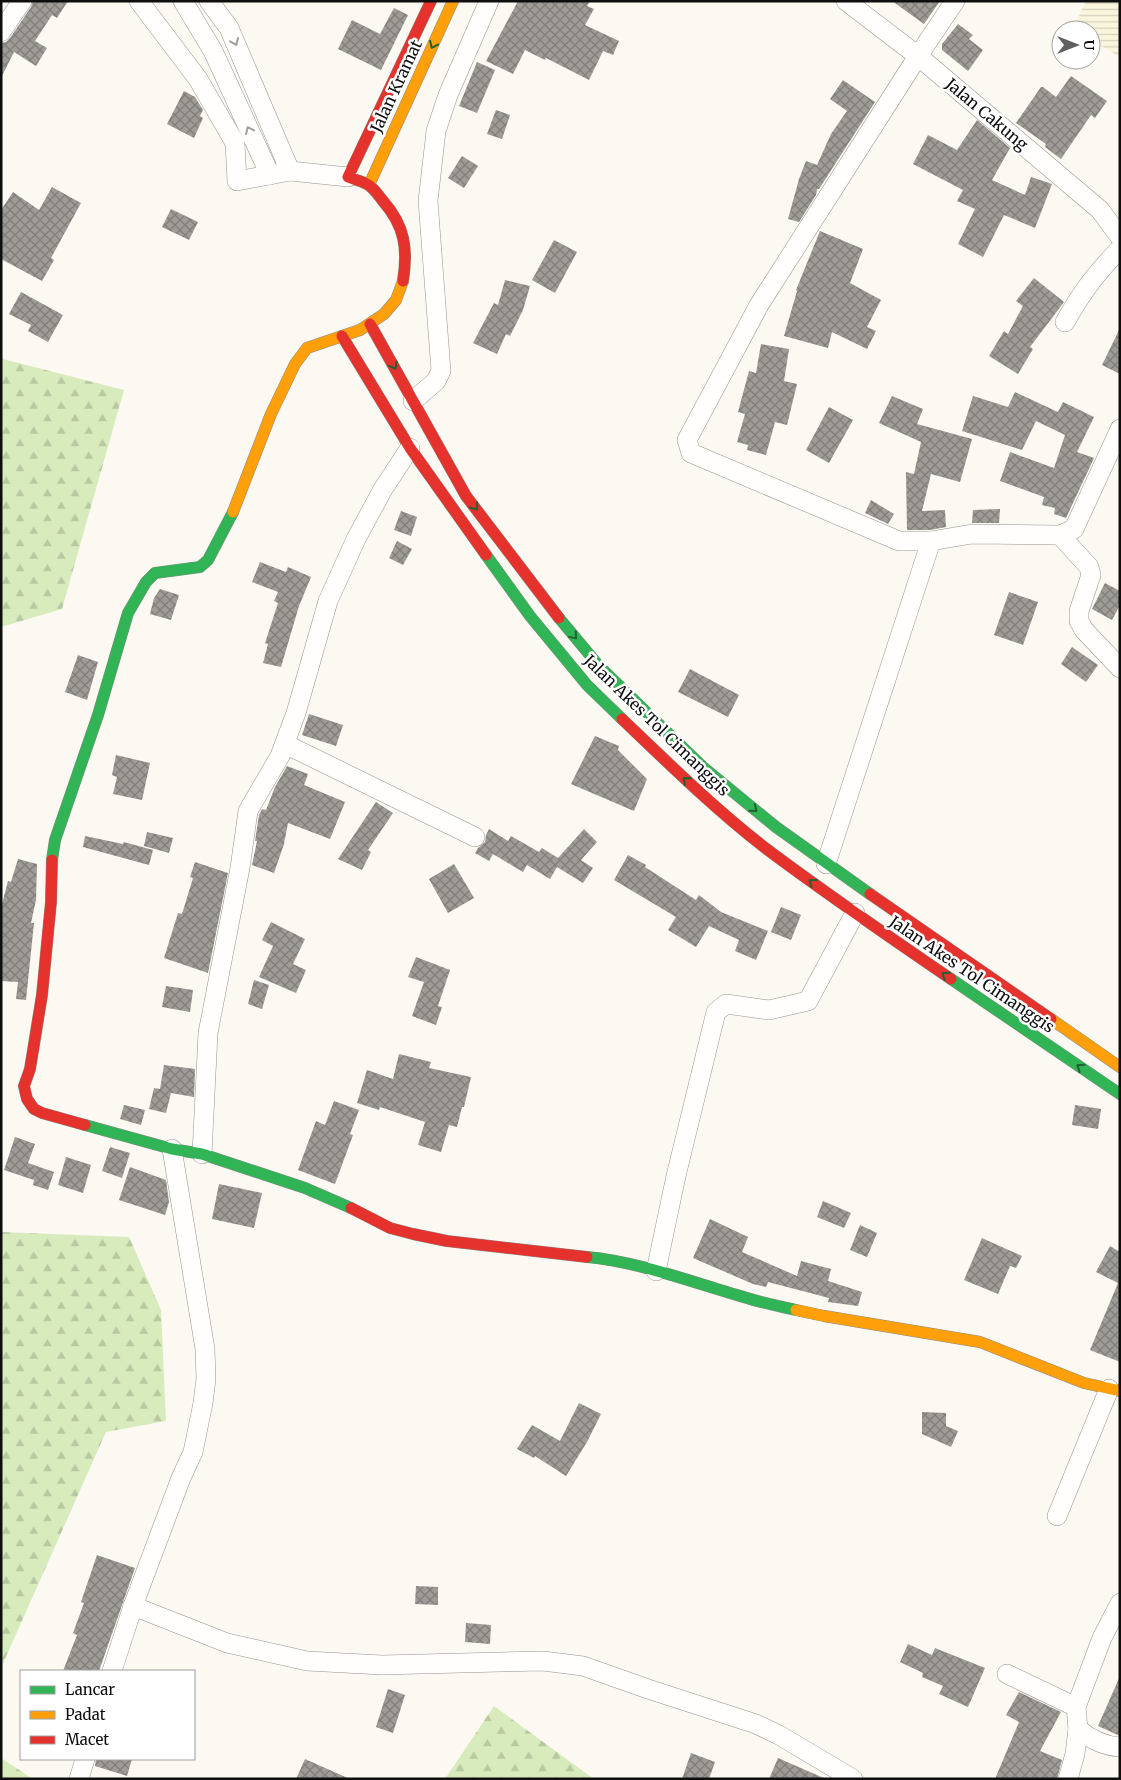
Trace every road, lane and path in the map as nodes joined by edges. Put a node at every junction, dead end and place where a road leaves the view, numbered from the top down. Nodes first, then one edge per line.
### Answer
1 (22, 1) edge
2 (139, 1) edge
3 (183, 1) edge
4 (209, 1) edge
5 (431, 1) edge
6 (453, 1) edge
7 (489, 1) edge
8 (846, 1) edge
9 (955, 1) edge
10 (1, 32) edge
11 (918, 56) junction
12 (290, 171) junction
13 (270, 175) junction
14 (348, 177) junction
15 (369, 185) junction
16 (1120, 237) edge
17 (1120, 249) edge
18 (1066, 322) dead end
19 (370, 324) junction
20 (342, 336) junction
21 (413, 401) junction
22 (1120, 429) edge
23 (410, 448) junction
24 (1060, 535) junction
25 (931, 541) junction
26 (1120, 668) edge
27 (284, 744) junction
28 (475, 837) dead end
29 (770, 837) junction
30 (826, 864) junction
31 (854, 913) junction
32 (1120, 1067) edge
33 (1120, 1094) edge
34 (172, 1149) junction
35 (202, 1154) junction
36 (656, 1271) junction
37 (1114, 1390) edge
38 (1058, 1516) dead end
39 (1120, 1603) edge
40 (133, 1606) junction
41 (112, 1670) edge
42 (1007, 1674) dead end
43 (1076, 1707) junction
44 (1078, 1729) junction
45 (1120, 1748) edge
46 (84, 1760) edge
47 (79, 1779) edge
48 (853, 1779) edge
49 (1068, 1779) edge

1 - 10 street
2 - 13 street
13 -> 3 street
4 -> 12 street
5 - 14 main road, Jalan Kramat
6 -> 15 main road, Jalan Kramat
7 - 21 street
8 - 11 street, Jalan Cakung
9 - 11 street
11 - 16 street, Jalan Cakung
11 - 25 street
12 - 13 street
12 - 14 street
14 - 15 main road
15 - 19 main road
17 - 18 street
19 - 20 main road
19 -> 21 main road, Jalan Akes Tol Cimanggis
20 - 23 main road, Jalan Akes Tol Cimanggis
20 - 34 main road
21 -> 29 main road, Jalan Akes Tol Cimanggis
22 - 24 street
23 - 27 street
29 -> 23 main road, Jalan Akes Tol Cimanggis
24 - 25 street
24 - 26 street
25 - 30 street
27 - 28 street
27 - 35 street
29 - 30 main road, Jalan Akes Tol Cimanggis
31 -> 29 main road, Jalan Akes Tol Cimanggis
30 - 32 main road, Jalan Akes Tol Cimanggis
33 -> 31 main road, Jalan Akes Tol Cimanggis
31 - 36 street
34 - 35 main road
34 - 40 street
35 - 36 main road
36 - 37 main road
37 - 38 street
39 - 43 street
40 - 41 street
40 - 48 street
42 - 43 street
43 - 44 street
44 - 45 street
44 - 49 street
46 - 47 street

